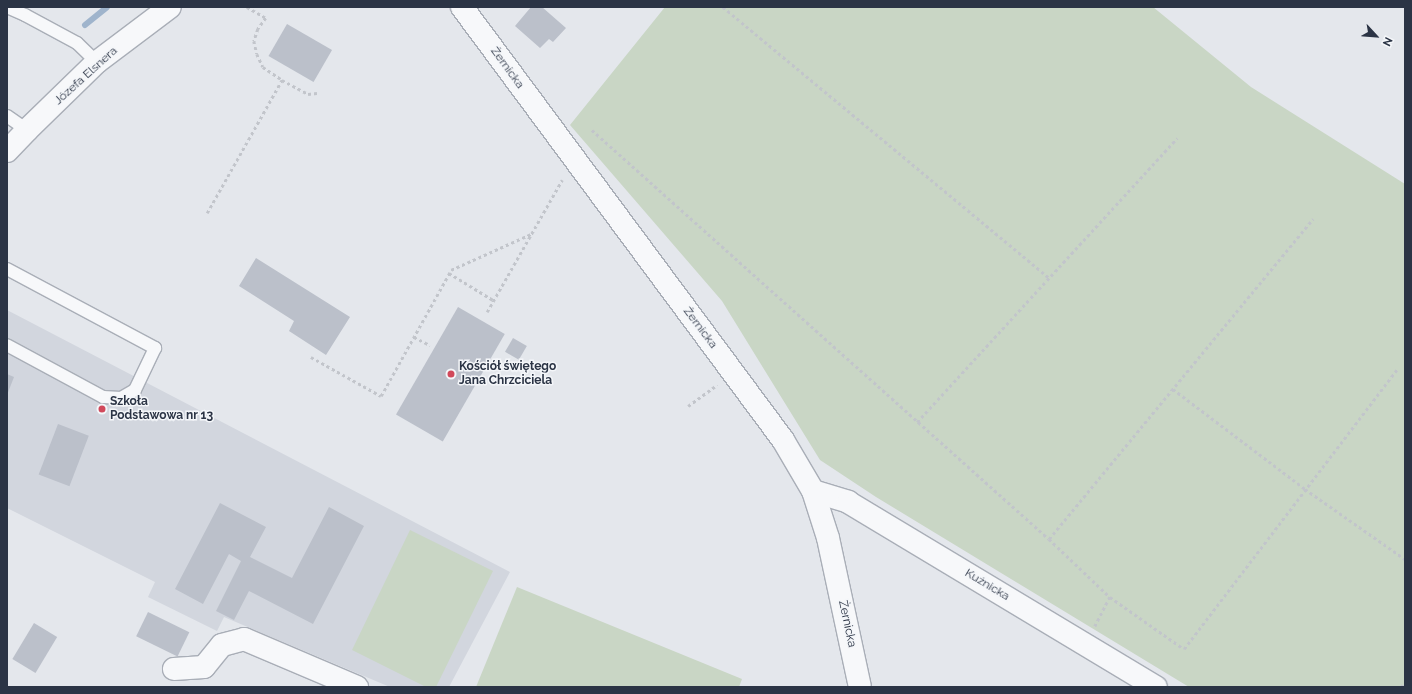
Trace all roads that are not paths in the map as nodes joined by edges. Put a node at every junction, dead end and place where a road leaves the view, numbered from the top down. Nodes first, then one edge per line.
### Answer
1 (7, 7) edge
2 (170, 7) edge
3 (462, 7) edge
4 (98, 62) junction
5 (7, 116) edge
6 (27, 130) junction
7 (7, 151) edge
8 (7, 269) edge
9 (7, 345) edge
10 (813, 491) junction
11 (174, 669) dead end
12 (357, 687) edge
13 (860, 687) edge
14 (1156, 687) edge

1 - 4 lane
2 - 4 street, Józefa Elsnera
3 - 10 street, Żernicka
4 - 6 street, Józefa Elsnera
5 - 6 lane
6 - 7 street, Józefa Elsnera
8 - 9 lane
10 - 13 street, Żernicka
10 - 14 street, Kuźnicka
11 - 12 street

